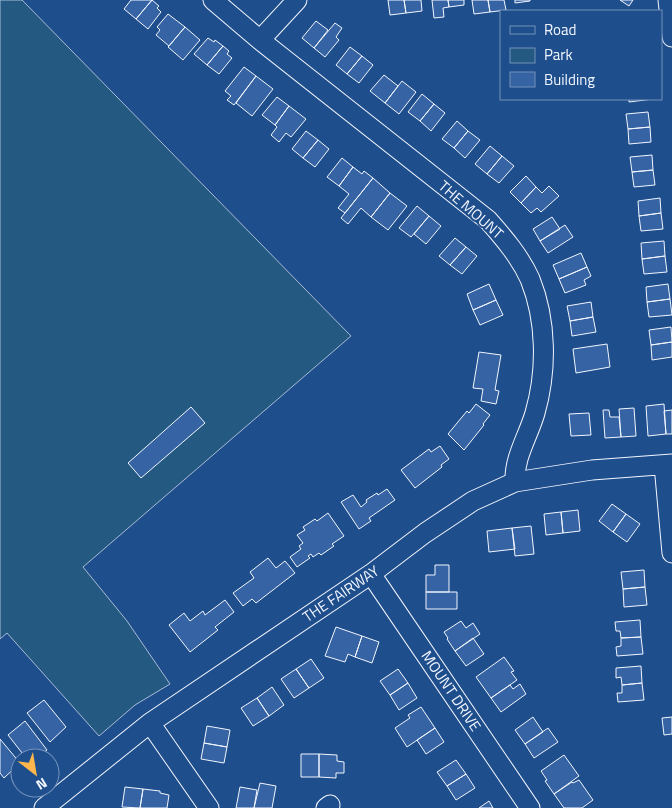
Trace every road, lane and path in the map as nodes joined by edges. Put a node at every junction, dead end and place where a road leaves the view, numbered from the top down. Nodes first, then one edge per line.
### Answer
1 (213, 0) edge
2 (297, 0) edge
3 (668, 0) edge
4 (672, 37) edge
5 (260, 40) junction
6 (668, 464) edge
7 (515, 482) junction
8 (672, 553) edge
9 (371, 574) junction
10 (150, 723) junction
11 (44, 808) edge
12 (209, 808) edge
13 (530, 808) edge

1 - 5 street, THE MOUNT
2 - 5 street
3 - 4 street
5 - 7 street, THE MOUNT
6 - 7 street, THE FAIRWAY
6 - 8 street
7 - 9 street, THE FAIRWAY
9 - 10 street, THE FAIRWAY
9 - 13 street, MOUNT DRIVE
10 - 11 street, THE FAIRWAY
10 - 12 street

